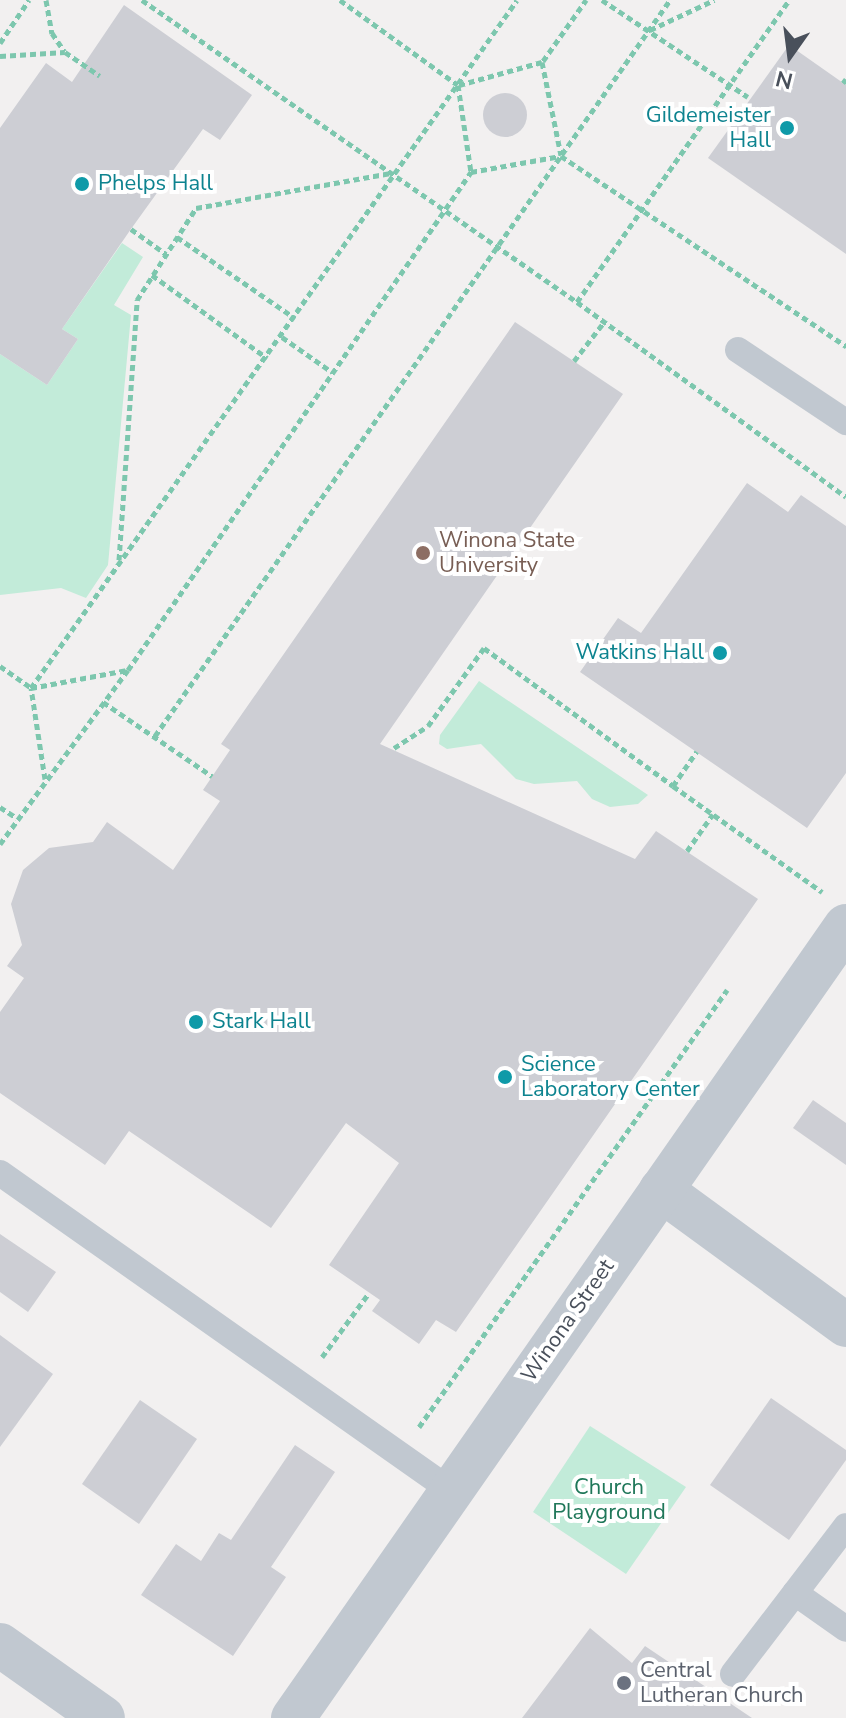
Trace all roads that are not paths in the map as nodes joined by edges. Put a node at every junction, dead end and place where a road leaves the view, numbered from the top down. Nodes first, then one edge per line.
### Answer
1 (738, 350) dead end
2 (846, 422) edge
3 (840, 913) edge
4 (0, 1173) edge
5 (661, 1190) junction
6 (846, 1325) edge
7 (450, 1490) junction
8 (846, 1526) edge
9 (795, 1593) junction
10 (846, 1629) edge
11 (0, 1645) edge
12 (733, 1674) dead end
13 (103, 1718) edge
14 (293, 1718) edge

1 - 2 lane
3 - 5 street, Winona Street
4 - 7 lane
5 - 6 street
5 - 7 street, Winona Street
7 - 14 street, Winona Street
8 - 9 lane
9 - 10 lane
9 - 12 lane
11 - 13 street

